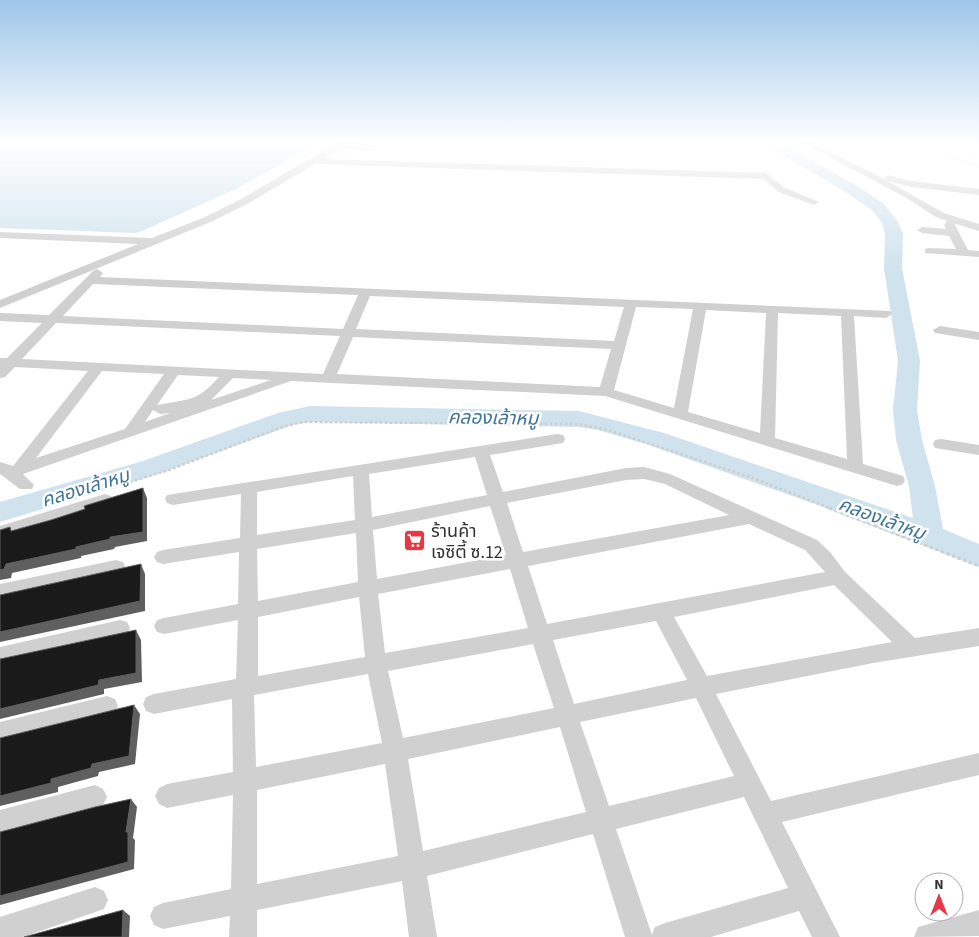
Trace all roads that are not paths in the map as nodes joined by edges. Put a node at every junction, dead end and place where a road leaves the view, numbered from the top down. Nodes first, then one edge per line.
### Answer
1 (272, 185) edge
2 (776, 185) edge
3 (887, 185) edge
4 (919, 185) edge
5 (908, 195) junction
6 (977, 197) edge
7 (814, 202) dead end
8 (910, 207) dead end
9 (979, 228) edge
10 (922, 230) dead end
11 (953, 230) junction
12 (0, 235) edge
13 (155, 242) junction
14 (979, 244) edge
15 (929, 251) dead end
16 (964, 253) junction
17 (979, 254) edge
18 (116, 258) junction
19 (90, 280) junction
20 (365, 292) junction
21 (631, 303) junction
22 (0, 304) edge
23 (700, 306) junction
24 (772, 309) junction
25 (847, 312) junction
26 (886, 314) dead end
27 (0, 318) edge
28 (53, 319) junction
29 (940, 330) dead end
30 (348, 332) junction
31 (979, 336) edge
32 (619, 345) junction
33 (6, 362) edge
34 (98, 367) junction
35 (174, 371) junction
36 (0, 374) edge
37 (229, 374) junction
38 (290, 378) junction
39 (328, 378) junction
40 (606, 392) junction
41 (160, 409) dead end
42 (680, 414) junction
43 (130, 432) junction
44 (557, 439) dead end
45 (767, 440) junction
46 (941, 444) dead end
47 (979, 450) edge
48 (481, 451) junction
49 (855, 467) junction
50 (10, 469) edge
51 (361, 470) junction
52 (897, 480) dead end
53 (26, 485) dead end
54 (249, 487) junction
55 (115, 497) edge
56 (173, 499) dead end
57 (496, 499) junction
58 (751, 517) junction
59 (364, 525) junction
60 (0, 532) edge
61 (247, 543) junction
62 (163, 557) dead end
63 (516, 562) junction
64 (116, 567) edge
65 (838, 577) junction
66 (368, 590) junction
67 (0, 592) edge
68 (247, 611) junction
69 (661, 612) junction
70 (164, 626) dead end
71 (120, 628) dead end
72 (539, 634) junction
73 (979, 638) edge
74 (911, 647) junction
75 (0, 656) edge
76 (376, 663) junction
77 (245, 687) junction
78 (702, 687) junction
79 (154, 704) dead end
80 (107, 706) dead end
81 (566, 716) junction
82 (0, 733) edge
83 (395, 752) junction
84 (979, 764) edge
85 (245, 781) junction
86 (750, 784) junction
87 (167, 796) dead end
88 (95, 797) dead end
89 (765, 814) junction
90 (600, 820) junction
91 (0, 822) edge
92 (414, 866) junction
93 (805, 896) junction
94 (95, 900) dead end
95 (243, 900) junction
96 (163, 916) dead end
97 (979, 923) edge
98 (0, 931) edge
99 (243, 937) edge
100 (423, 937) edge
101 (639, 937) edge
102 (665, 937) edge
103 (826, 937) edge
104 (928, 937) edge

1 - 13 street
2 - 7 street
3 - 5 street
4 - 6 street
5 - 6 street
5 - 11 street
8 - 11 street
9 - 11 street
10 - 11 street
11 - 14 street
11 - 16 street
12 - 13 street
13 - 18 street
15 - 16 street
16 - 17 street
18 - 19 street
18 - 22 street
19 - 20 street
19 - 28 street
20 - 21 street
20 - 30 street
21 - 23 street
21 - 32 street
23 - 24 street
23 - 42 street
24 - 25 street
24 - 45 street
25 - 26 street
25 - 49 street
27 - 28 street
28 - 30 street
28 - 33 street
29 - 31 street
30 - 32 street
30 - 39 street
32 - 40 street
33 - 34 street
33 - 36 street
34 - 35 street
34 - 50 street
35 - 37 street
35 - 43 street
37 - 38 street
37 - 41 street
38 - 39 street
38 - 43 street
39 - 40 street
40 - 42 street
42 - 45 street
43 - 50 street
44 - 48 street
45 - 49 street
46 - 47 street
48 - 51 street
48 - 57 street
49 - 52 street
50 - 53 street
51 - 54 street
51 - 59 street
54 - 56 street
54 - 61 street
55 - 60 street
57 - 58 street
57 - 59 street
57 - 63 street
58 - 63 street
58 - 65 street
59 - 61 street
59 - 66 street
61 - 62 street
61 - 68 street
63 - 66 street
63 - 72 street
64 - 67 street
65 - 69 street
65 - 74 street
66 - 68 street
66 - 76 street
68 - 70 street
68 - 77 street
69 - 72 street
69 - 78 street
71 - 75 street
72 - 76 street
72 - 81 street
73 - 74 street
74 - 78 street
76 - 77 street
76 - 83 street
77 - 79 street
77 - 85 street
78 - 81 street
78 - 86 street
80 - 82 street
81 - 83 street
81 - 90 street
83 - 85 street
83 - 92 street
84 - 89 street
85 - 87 street
85 - 95 street
86 - 89 street
86 - 90 street
88 - 91 street
89 - 93 street
90 - 92 street
90 - 101 street
92 - 95 street
92 - 100 street
93 - 102 street
93 - 103 street
94 - 98 street
95 - 96 street
95 - 99 street
97 - 104 street

